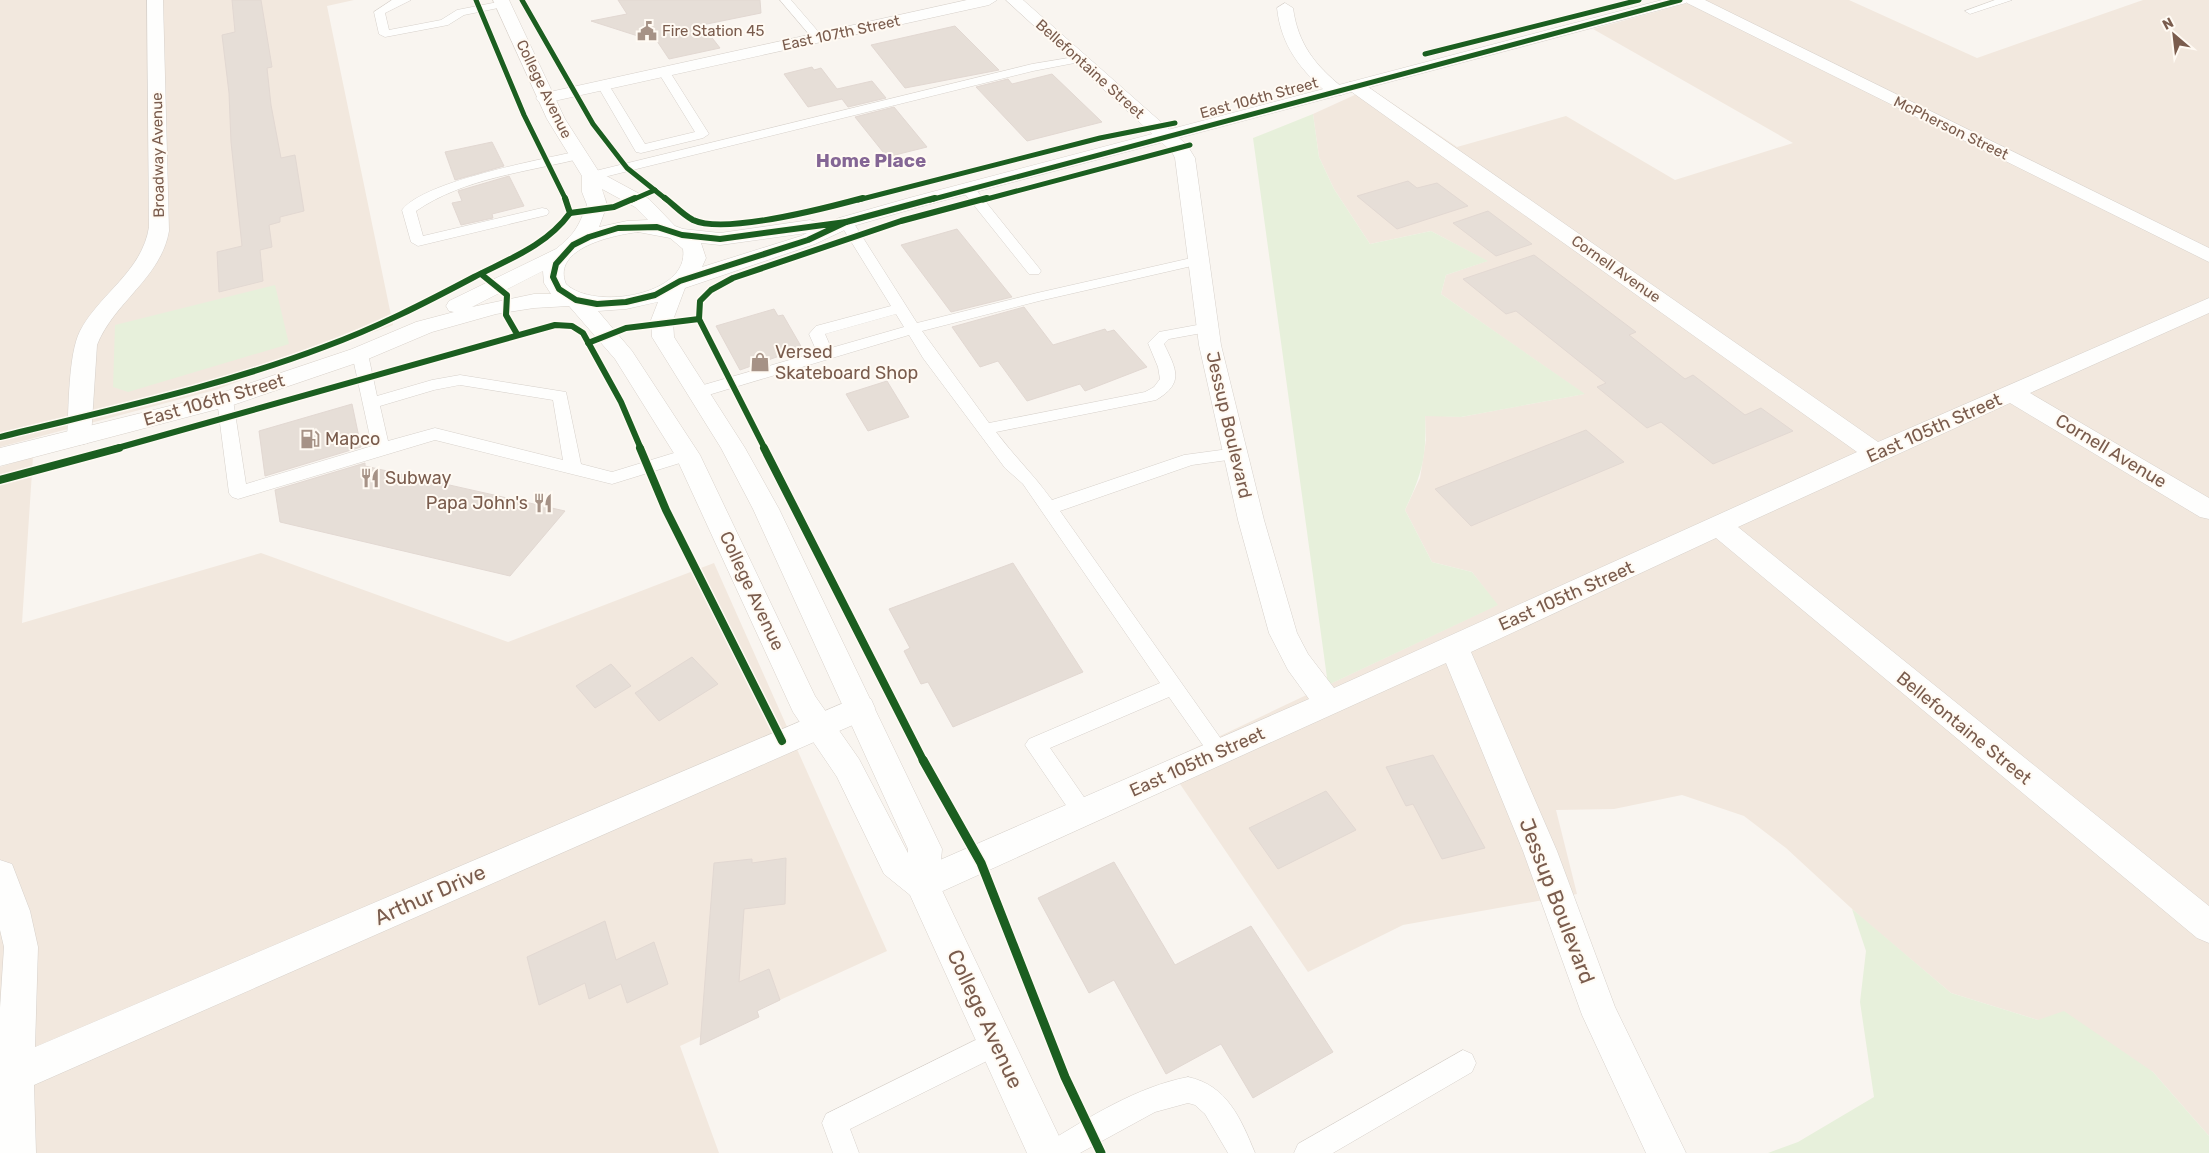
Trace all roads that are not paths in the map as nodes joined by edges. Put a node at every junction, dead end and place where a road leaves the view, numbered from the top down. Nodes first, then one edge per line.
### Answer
1 (155, 0) edge
2 (406, 0) edge
3 (456, 0) edge
4 (785, 0) edge
5 (989, 0) edge
6 (1014, 0) edge
7 (1680, 0) edge
8 (1693, 0) edge
9 (2008, 0) edge
10 (502, 2) edge
11 (1285, 8) dead end
12 (1970, 11) dead end
13 (456, 15) junction
14 (437, 19) dead end
15 (419, 22) dead end
16 (402, 30) junction
17 (818, 38) junction
18 (1081, 59) junction
19 (664, 72) junction
20 (603, 85) junction
21 (1346, 89) junction
22 (545, 98) junction
23 (1166, 138) junction
24 (578, 155) junction
25 (592, 176) junction
26 (968, 189) junction
27 (542, 212) dead end
28 (846, 222) junction
29 (674, 232) junction
30 (569, 249) junction
31 (2209, 256) edge
32 (1200, 260) junction
33 (1034, 271) dead end
34 (678, 283) junction
35 (574, 299) junction
36 (2209, 305) edge
37 (900, 308) junction
38 (424, 327) junction
39 (1208, 328) junction
40 (913, 329) junction
41 (360, 354) junction
42 (825, 354) junction
43 (699, 392) junction
44 (2012, 393) junction
45 (225, 400) junction
46 (371, 404) junction
47 (984, 429) junction
48 (79, 437) junction
49 (381, 449) junction
50 (1876, 453) junction
51 (1236, 454) junction
52 (687, 455) junction
53 (0, 457) edge
54 (573, 469) junction
55 (1049, 508) junction
56 (2209, 510) edge
57 (1720, 526) junction
58 (1454, 646) junction
59 (1173, 686) junction
60 (1329, 704) junction
61 (860, 708) junction
62 (820, 725) junction
63 (1219, 752) junction
64 (1084, 813) junction
65 (0, 875) edge
66 (922, 884) junction
67 (2209, 927) edge
68 (996, 1043) junction
69 (1463, 1063) dead end
70 (8, 1077) edge
71 (16, 1153) edge
72 (846, 1153) edge
73 (1048, 1153) edge
74 (1054, 1153) edge
75 (1242, 1153) edge
76 (1307, 1153) edge
77 (1666, 1153) edge

1 - 48 street, Broadway Avenue
2 - 16 lane
3 - 13 lane
4 - 17 lane
5 - 17 street, East 107th Street
6 - 18 street, Bellefontaine Street
7 - 21 street, East 106th Street
8 - 31 street, McPherson Street
9 - 12 lane
10 - 13 lane
10 - 22 street, College Avenue
11 - 21 street
13 - 14 lane
13 - 16 lane
15 - 16 lane
17 - 19 street, East 107th Street
18 - 23 street, Bellefontaine Street
18 - 25 lane
19 - 20 street, East 107th Street
19 - 20 lane
20 - 22 street, East 107th Street
21 - 23 street, East 106th Street
21 - 50 street, Cornell Avenue
22 - 24 street, College Avenue
23 - 26 street, East 106th Street
23 - 32 street, Jessup Boulevard
24 - 25 street, College Avenue
24 - 27 lane
25 - 29 street, College Avenue
25 - 30 street, College Avenue
26 - 28 street, East 106th Street
26 - 33 lane
28 - 29 street, East 106th Street
28 - 34 street, East 106th Street
28 - 37 lane
29 - 30 street, East 106th Street
29 - 34 street, College Avenue
30 - 35 street, College Avenue
30 - 38 street, East 106th Street
32 - 39 street, Jessup Boulevard
32 - 40 lane
34 - 35 street, East 106th Street
34 - 43 street, College Avenue
35 - 38 street, East 106th Street
35 - 52 street, College Avenue
36 - 44 street, East 105th Street
37 - 40 lane
37 - 42 lane
38 - 41 street, East 106th Street
39 - 47 lane
39 - 51 street, Jessup Boulevard
40 - 42 lane
40 - 47 lane
41 - 45 street, East 106th Street
41 - 46 lane
42 - 43 lane
43 - 61 street, College Avenue
44 - 50 street, East 105th Street
44 - 56 street, Cornell Avenue
45 - 48 street, East 106th Street
45 - 49 lane
46 - 49 lane
46 - 54 lane
47 - 55 lane
48 - 53 street, East 106th Street
49 - 54 lane
50 - 57 street, East 105th Street
51 - 55 lane
51 - 60 street, Jessup Boulevard
52 - 54 lane
52 - 62 street, College Avenue
55 - 59 lane
57 - 58 street, East 105th Street
57 - 67 street, Bellefontaine Street
58 - 60 street, East 105th Street
58 - 77 street, Jessup Boulevard
59 - 63 lane
59 - 64 lane
60 - 63 street, East 105th Street
61 - 62 street, Arthur Drive
61 - 66 street, College Avenue
62 - 66 street, College Avenue
62 - 70 street, Arthur Drive
63 - 64 street, East 105th Street
64 - 66 street, East 105th Street
65 - 70 street
66 - 68 street, College Avenue
68 - 72 lane
68 - 73 street, College Avenue
69 - 76 lane
70 - 71 street
74 - 75 lane

